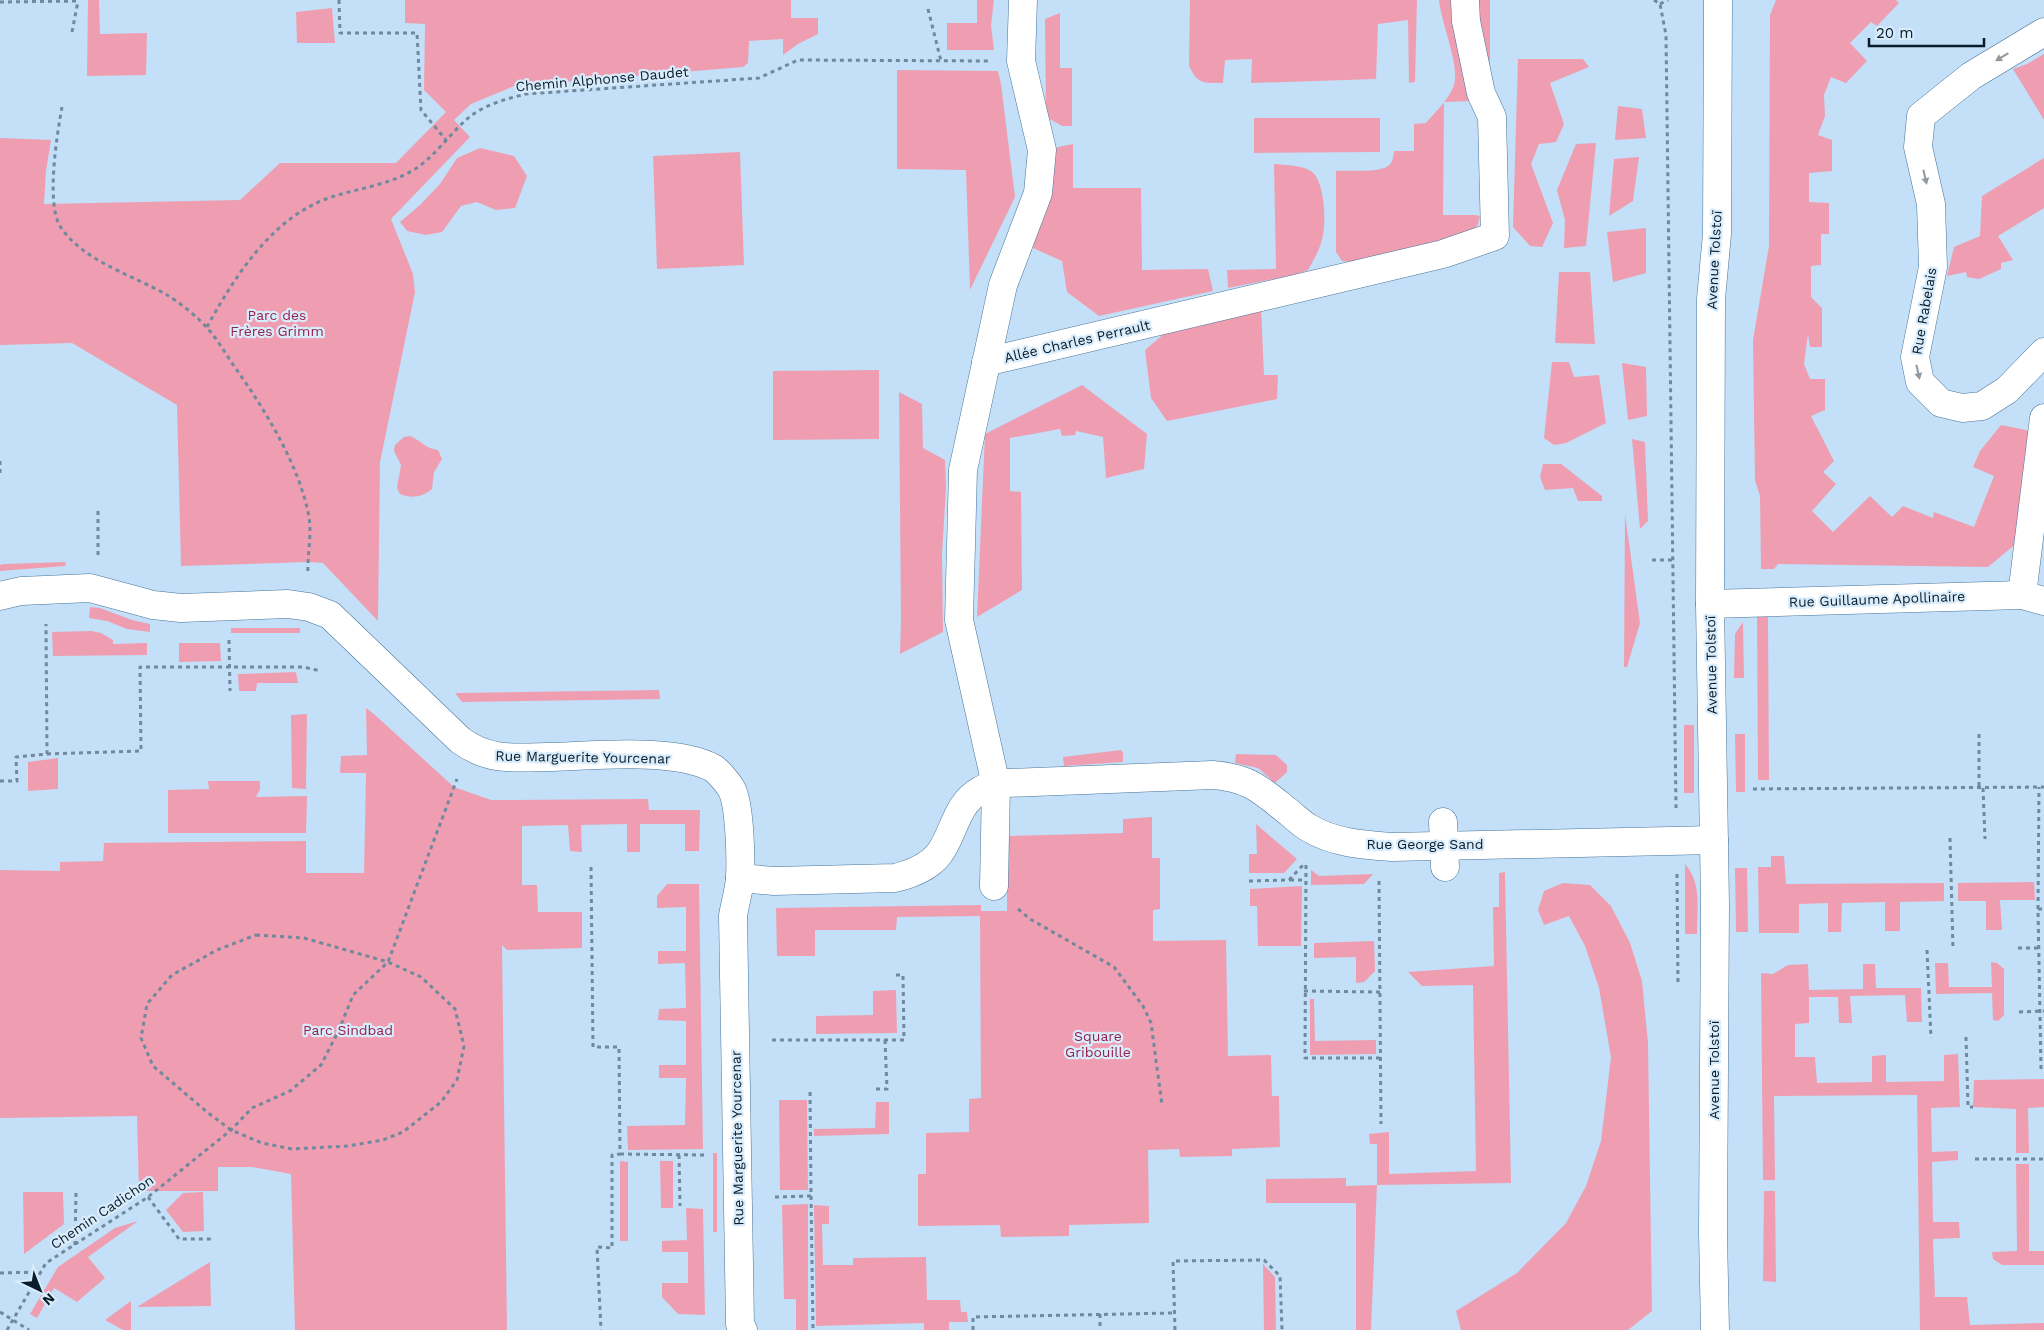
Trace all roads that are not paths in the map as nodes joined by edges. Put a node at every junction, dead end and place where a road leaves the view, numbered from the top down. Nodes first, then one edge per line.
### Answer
1 (1023, 0) edge
2 (1465, 0) edge
3 (1718, 0) edge
4 (2044, 32) edge
5 (2044, 352) edge
6 (986, 362) junction
7 (2044, 418) edge
8 (0, 596) edge
9 (2033, 598) edge
10 (1710, 604) junction
11 (1002, 784) junction
12 (1714, 840) junction
13 (740, 878) junction
14 (994, 886) road end
15 (743, 1330) edge
16 (1715, 1330) edge

1 - 6 street, Allée Charles Perrault
2 - 6 street, Allée Charles Perrault
3 - 10 street, Avenue Tolstoï
4 -> 5 street, Rue Rabelais
6 - 11 street
7 - 9 street
8 - 13 street, Rue Marguerite Yourcenar
9 - 10 street, Rue Guillaume Apollinaire
10 - 12 street, Avenue Tolstoï
11 - 12 street, Rue George Sand
11 - 13 street
11 - 14 street
12 - 16 street, Avenue Tolstoï
13 - 15 street, Rue Marguerite Yourcenar

